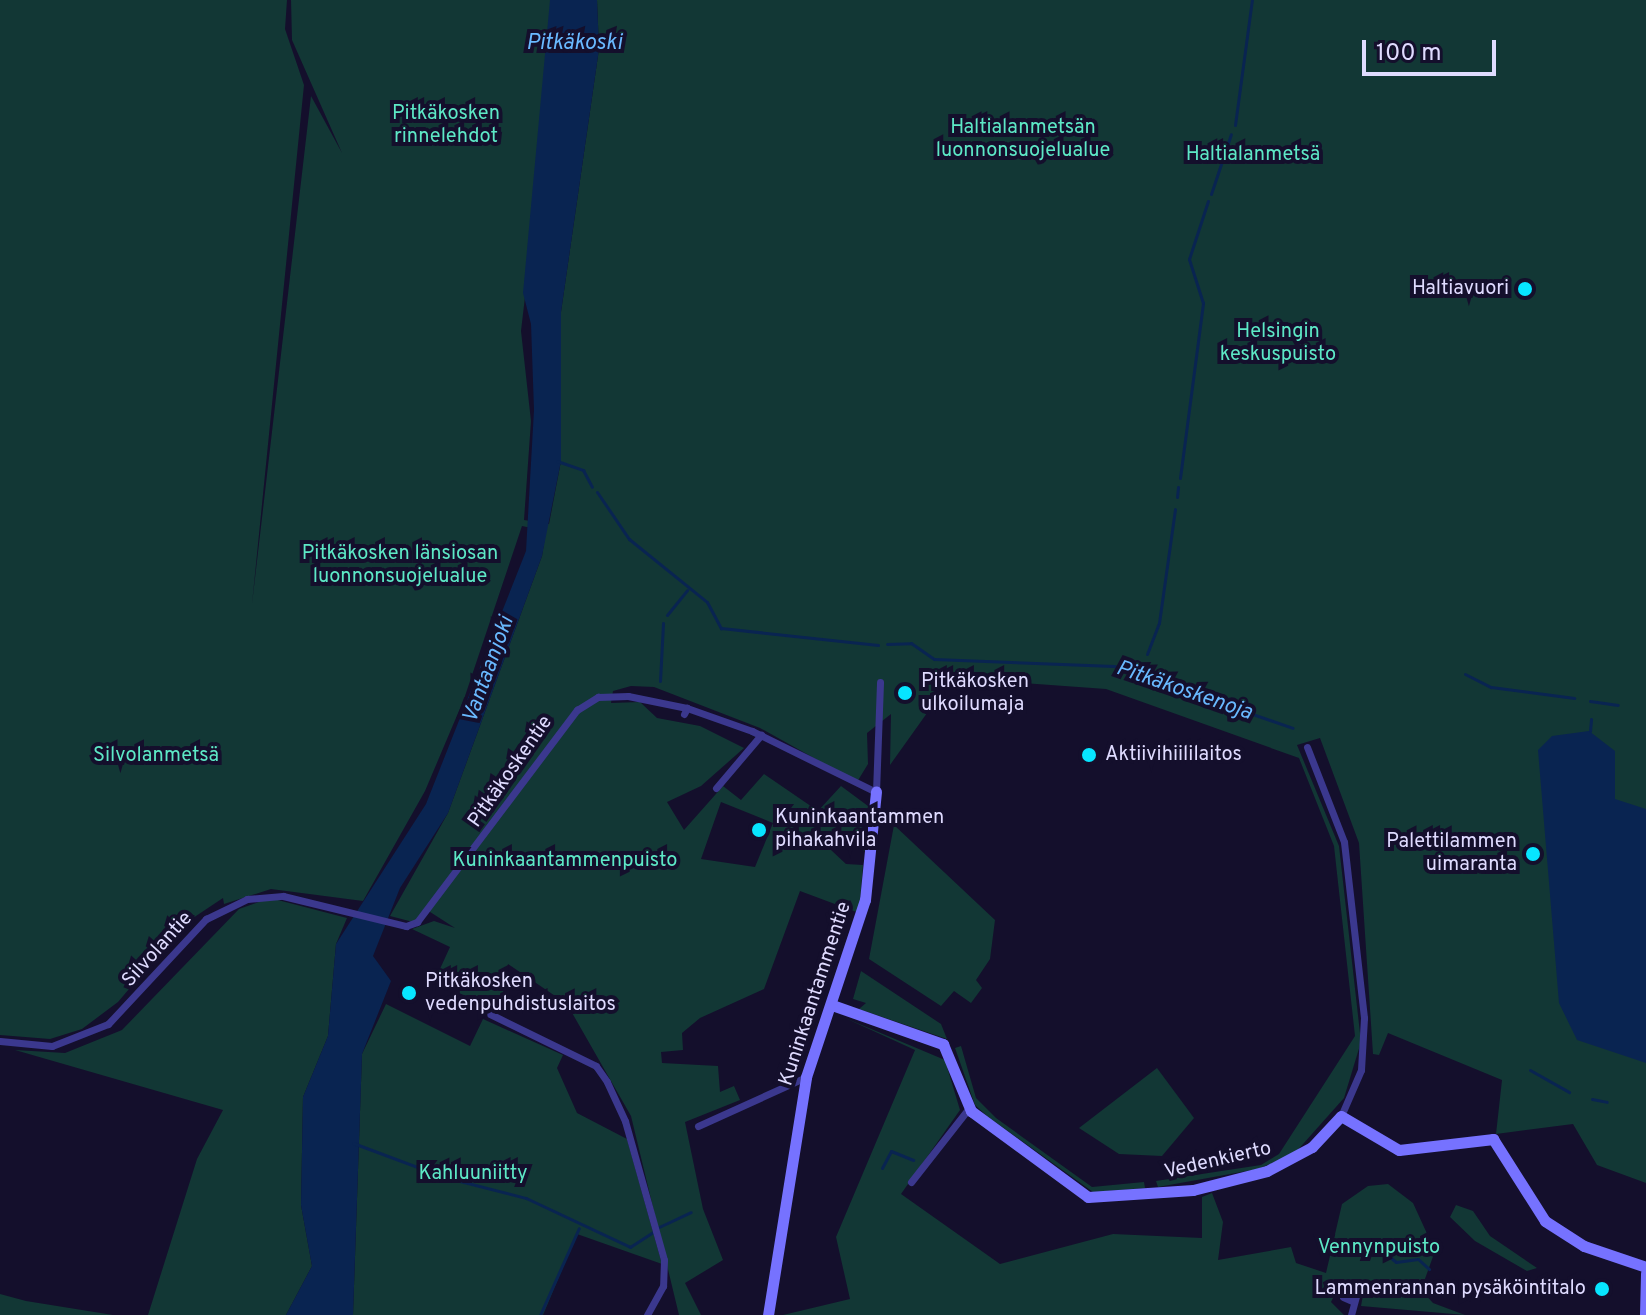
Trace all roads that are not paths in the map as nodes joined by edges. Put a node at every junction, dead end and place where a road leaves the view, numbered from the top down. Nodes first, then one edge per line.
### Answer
1 (880, 682) dead end
2 (761, 735) junction
3 (1307, 747) dead end
4 (716, 788) dead end
5 (876, 792) junction
6 (433, 908) joint
7 (832, 1005) junction
8 (490, 1014) dead end
9 (0, 1041) edge
10 (806, 1077) junction
11 (969, 1108) junction
12 (1341, 1116) junction
13 (697, 1128) dead end
14 (911, 1182) dead end
15 (1646, 1267) edge
16 (1646, 1273) edge
17 (1343, 1297) dead end
18 (647, 1315) edge
19 (768, 1315) edge
20 (1351, 1315) edge
21 (1645, 1315) edge

1 - 5 street, Kuninkaantammentie
2 - 4 street
2 - 5 street, Pitkäkoskentie
2 - 6 street, Pitkäkoskentie
3 - 12 street, Vedenkierto
5 - 7 street, Kuninkaantammentie
6 - 9 street, Silvolantie
7 - 10 street, Kuninkaantammentie
7 - 11 street
8 - 18 street
10 - 13 street
10 - 19 street, Kuninkaantammentie
11 - 12 street, Vedenkierto
11 - 14 street
12 - 15 street
16 - 21 street
17 - 20 street

